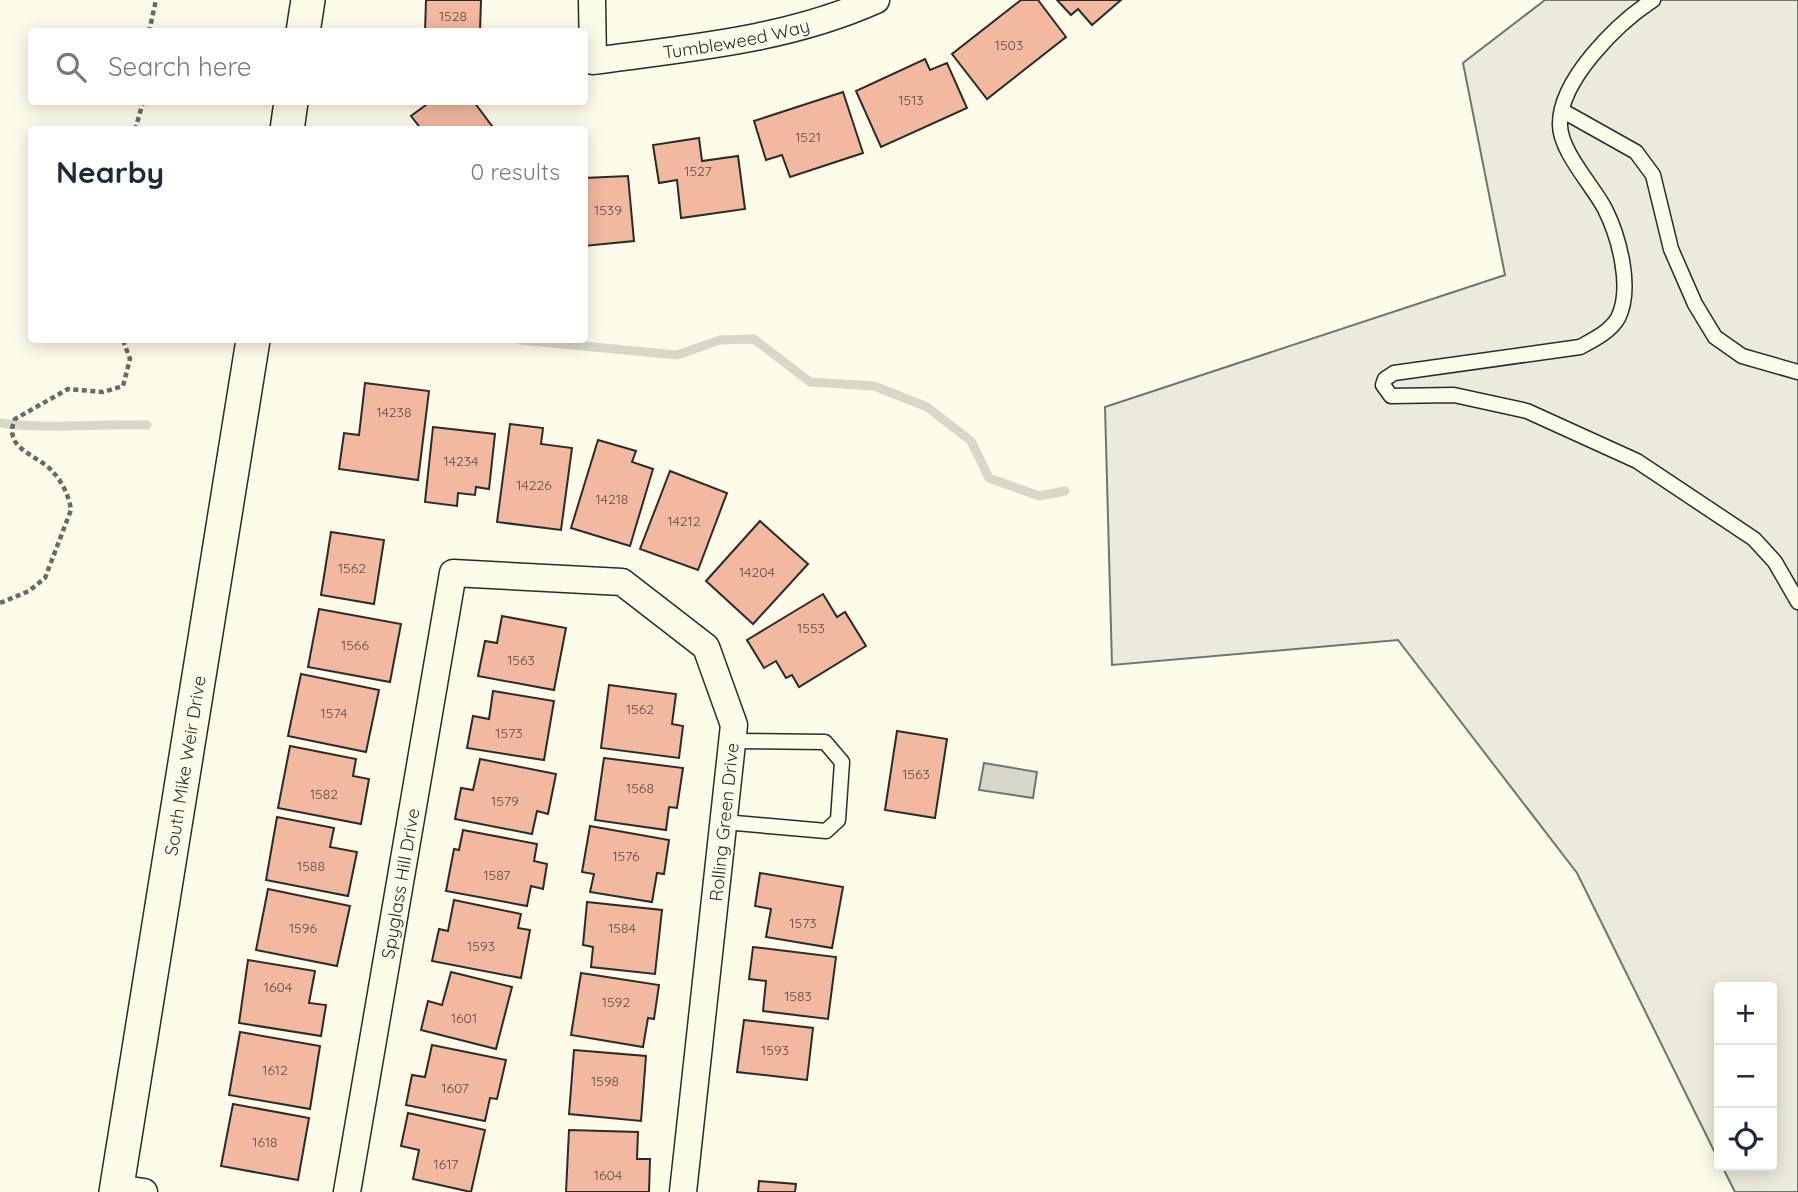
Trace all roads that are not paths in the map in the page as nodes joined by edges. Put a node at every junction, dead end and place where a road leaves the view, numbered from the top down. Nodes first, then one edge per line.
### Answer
1 (308, 0) edge
2 (592, 0) edge
3 (876, 0) edge
4 (1653, 0) edge
5 (304, 28) edge
6 (291, 105) edge
7 (1563, 111) junction
8 (288, 126) edge
9 (253, 343) edge
10 (1798, 372) edge
11 (453, 573) joint
12 (1798, 602) edge
13 (732, 741) junction
14 (724, 822) junction
15 (125, 1191) edge
16 (346, 1192) edge
17 (683, 1192) edge

1 - 5 street
2 - 3 street, Tumbleweed Way
4 - 7 lane
6 - 8 street
7 - 10 lane
7 - 12 lane
9 - 15 street, South Mike Weir Drive
11 - 13 street, Rolling Green Drive
11 - 16 street, Spyglass Hill Drive
13 - 14 street, Rolling Green Drive
13 - 14 lane
14 - 17 street, Rolling Green Drive

